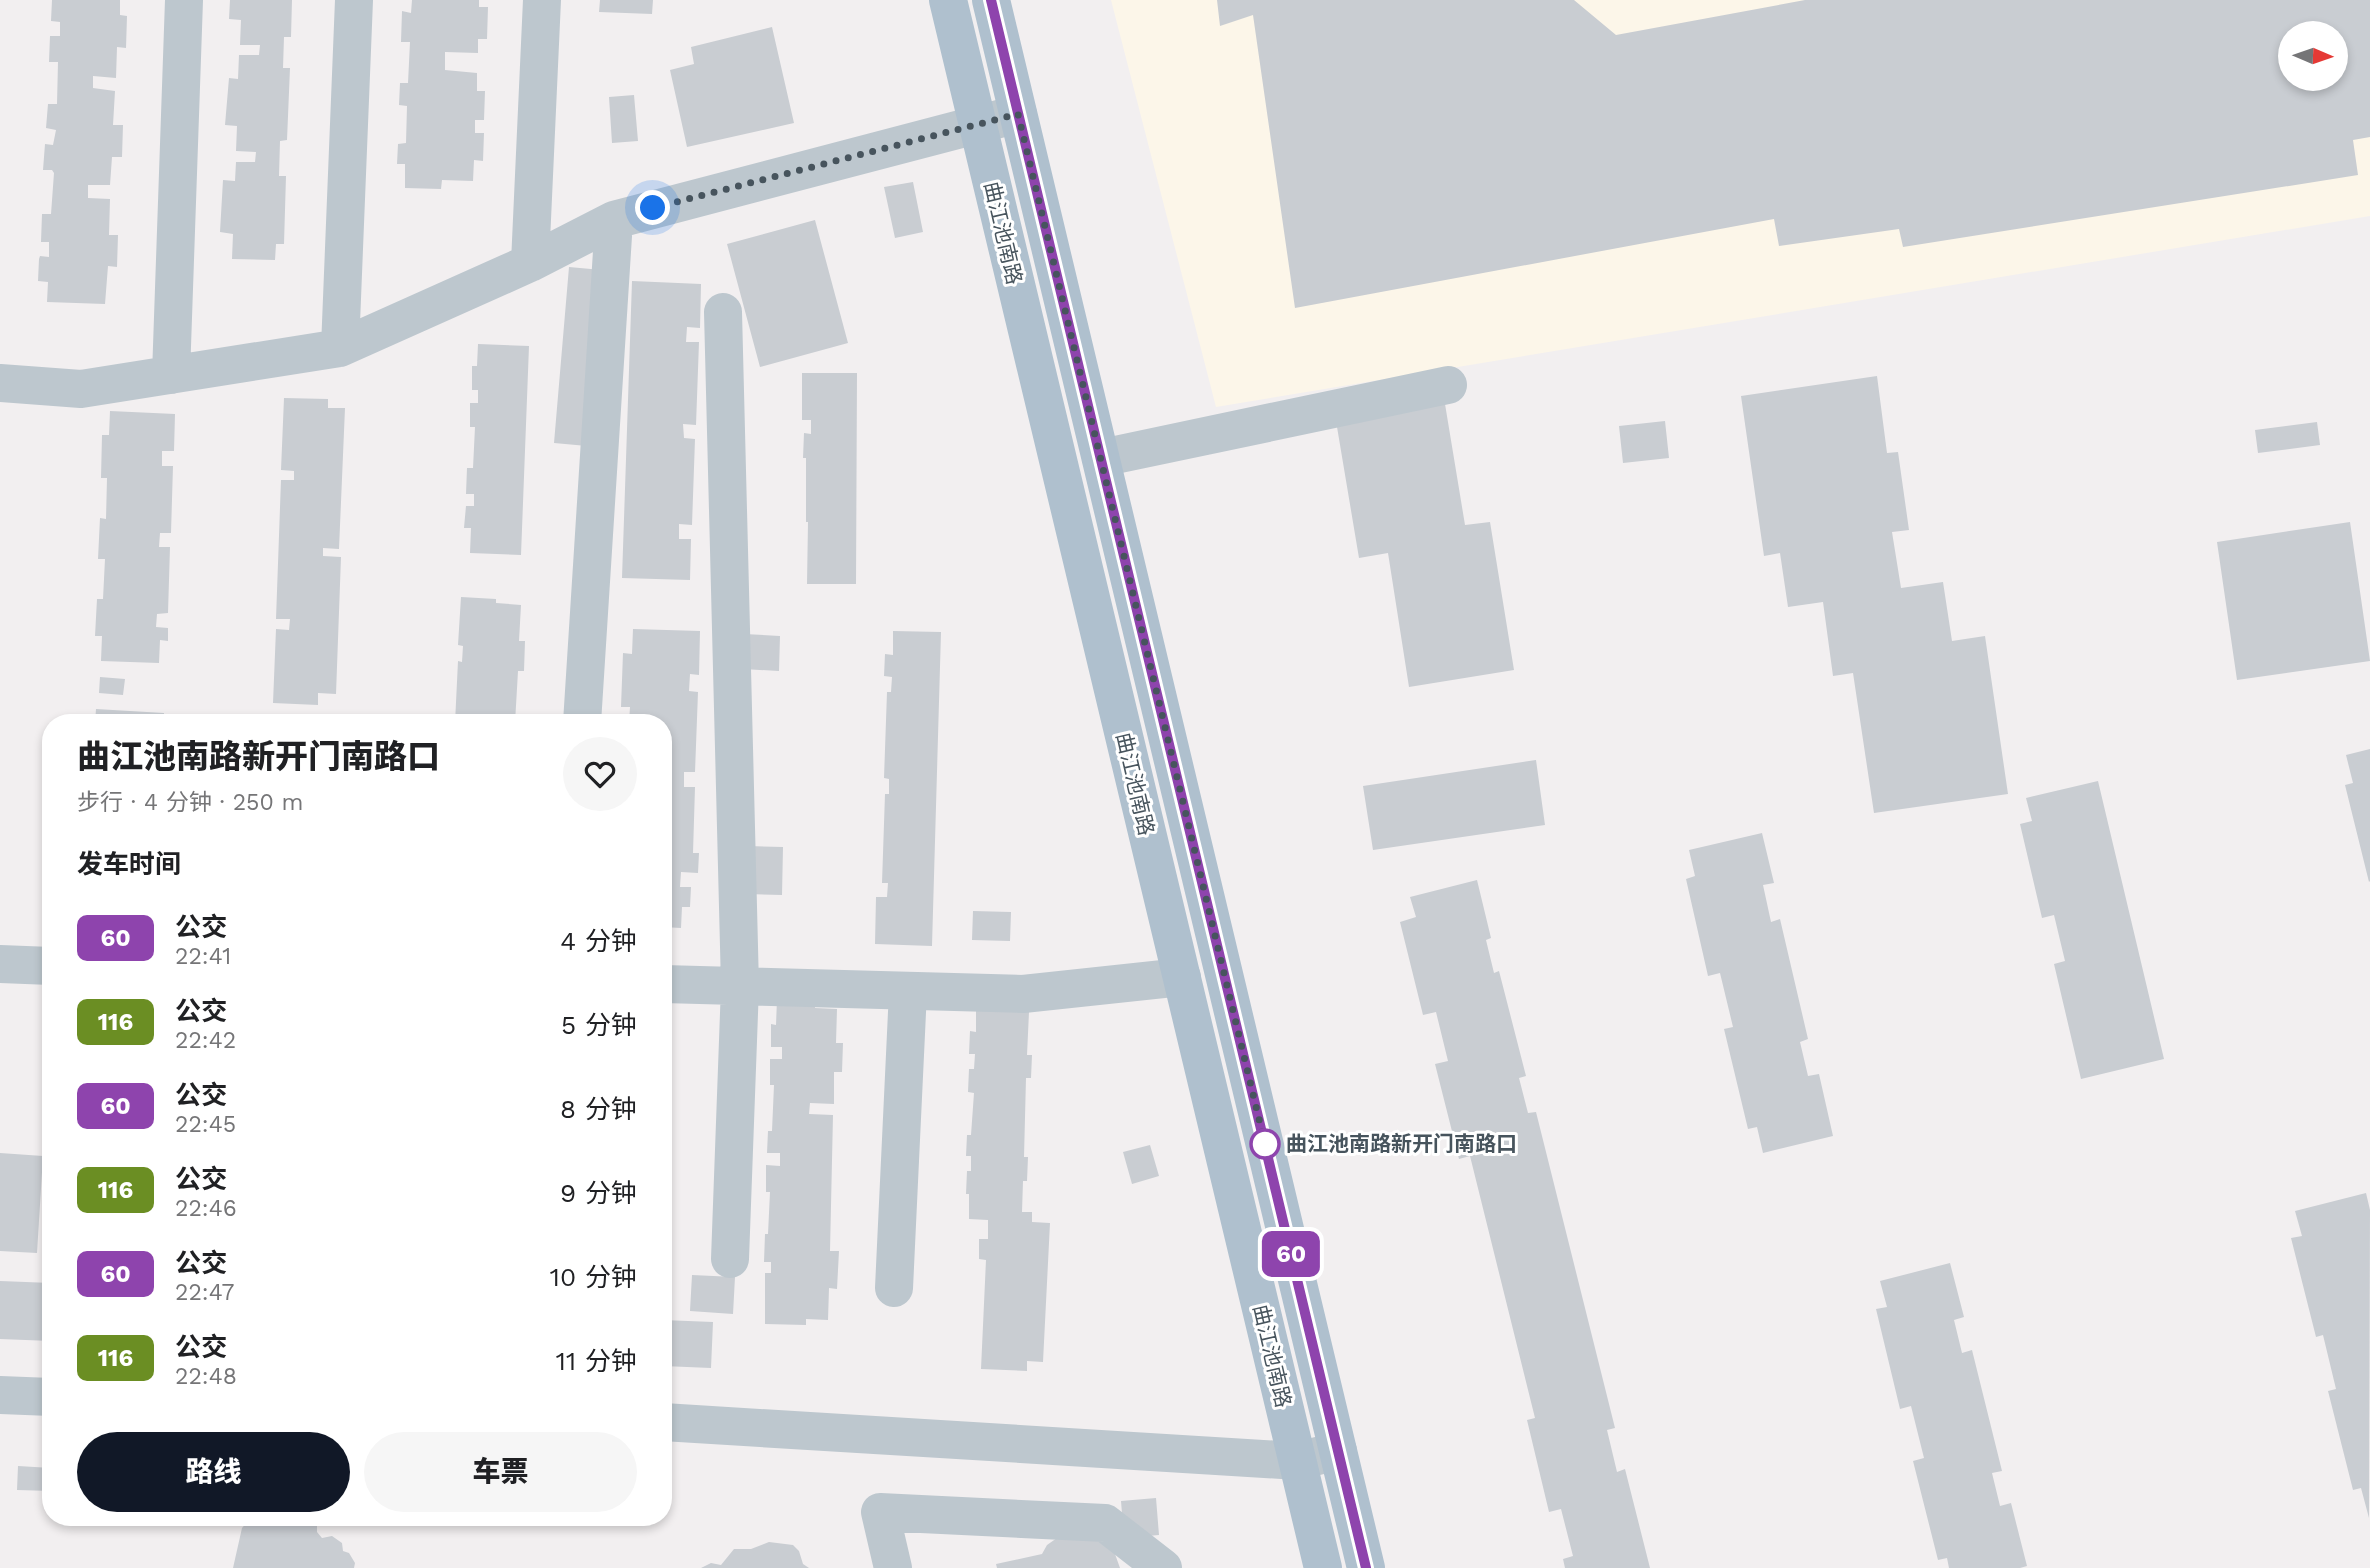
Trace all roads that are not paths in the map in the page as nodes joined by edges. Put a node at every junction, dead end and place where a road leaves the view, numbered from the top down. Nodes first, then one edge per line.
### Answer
1 (184, 0) edge
2 (354, 0) edge
3 (542, 0) edge
4 (948, 0) edge
5 (991, 0) edge
6 (1018, 114) junction
7 (977, 124) junction
8 (614, 220) junction
9 (530, 263) junction
10 (723, 312) dead end
11 (340, 348) junction
12 (171, 375) junction
13 (0, 383) edge
14 (1448, 385) dead end
15 (1101, 458) junction
16 (583, 714) edge
17 (0, 964) edge
18 (42, 966) edge
19 (1182, 977) junction
20 (672, 984) edge
21 (740, 986) junction
22 (908, 991) junction
23 (730, 1259) dead end
24 (894, 1288) dead end
25 (0, 1395) edge
26 (42, 1397) edge
27 (672, 1423) edge
28 (1338, 1451) junction
29 (1297, 1461) junction
30 (893, 1568) edge
31 (1163, 1568) edge
32 (1323, 1568) edge
33 (1366, 1568) edge

1 - 12 street
2 - 11 street
3 - 9 street
4 - 7 main road, 曲江池南路
5 - 6 main road, 曲江池南路
6 - 7 street
6 - 15 main road, 曲江池南路
7 - 8 street
7 - 19 main road, 曲江池南路
8 - 9 street
8 - 16 street
9 - 11 street
10 - 21 street
11 - 12 street
12 - 13 street
14 - 15 street
15 - 28 main road, 曲江池南路
17 - 18 street
19 - 22 street
19 - 29 main road, 曲江池南路
20 - 21 street
21 - 22 street
21 - 23 street
22 - 24 street
25 - 26 street
27 - 29 street
28 - 29 street
28 - 33 main road, 曲江池南路
29 - 32 main road, 曲江池南路
30 - 31 street

